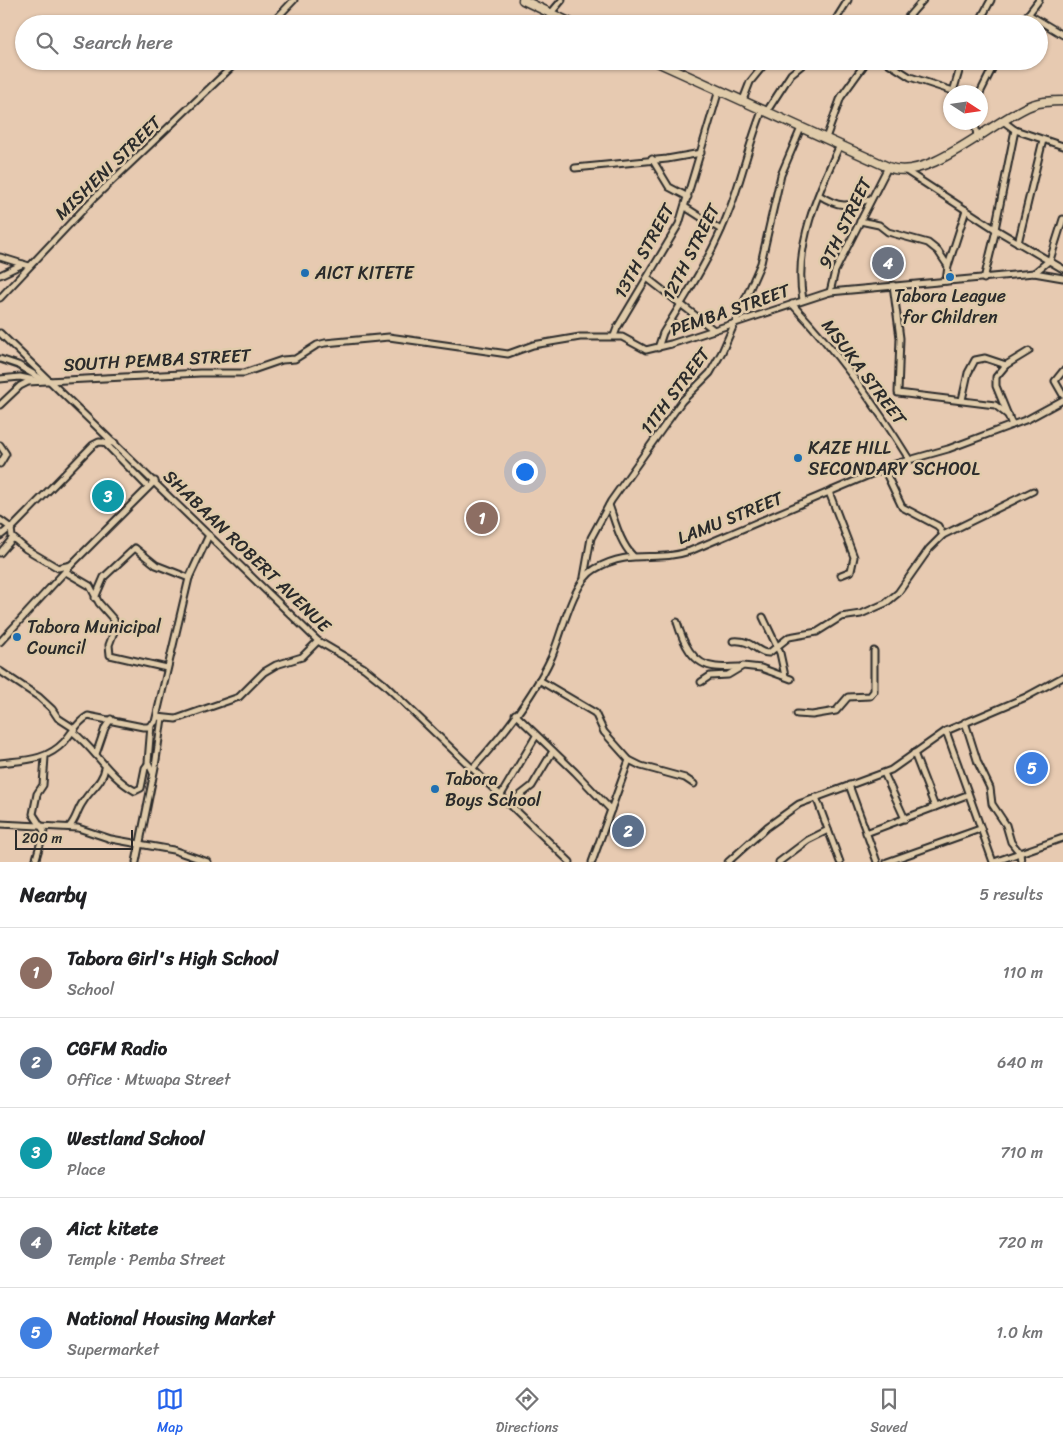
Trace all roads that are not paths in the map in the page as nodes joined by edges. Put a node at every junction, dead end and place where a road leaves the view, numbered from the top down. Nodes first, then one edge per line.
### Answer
1 (294, 0) edge
2 (523, 0) edge
3 (562, 0) edge
4 (848, 0) edge
5 (923, 0) edge
6 (991, 0) edge
7 (1039, 0) edge
8 (551, 13) junction
9 (1028, 14) edge
10 (280, 15) edge
11 (555, 15) edge
12 (839, 15) edge
13 (910, 15) edge
14 (983, 15) edge
15 (1048, 26) edge
16 (1063, 35) edge
17 (228, 70) edge
18 (675, 70) edge
19 (760, 70) edge
20 (797, 70) edge
21 (860, 70) edge
22 (899, 70) edge
23 (960, 70) edge
24 (992, 70) edge
25 (957, 85) edge
26 (984, 85) edge
27 (943, 88) edge
28 (719, 90) junction
29 (743, 100) junction
30 (1063, 101) edge
31 (765, 110) junction
32 (1003, 121) junction
33 (801, 128) junction
34 (976, 130) edge
35 (1015, 130) junction
36 (976, 137) junction
37 (826, 138) junction
38 (1043, 140) junction
39 (840, 145) junction
40 (1063, 146) edge
41 (701, 153) junction
42 (652, 160) junction
43 (888, 167) junction
44 (575, 168) dead end
45 (906, 171) junction
46 (819, 195) junction
47 (688, 197) junction
48 (871, 199) junction
49 (685, 207) junction
50 (966, 210) junction
51 (1063, 219) edge
52 (860, 221) junction
53 (721, 230) junction
54 (996, 230) junction
55 (1018, 243) junction
56 (0, 257) edge
57 (1050, 260) junction
58 (23, 264) junction
59 (29, 266) junction
60 (948, 266) junction
61 (1063, 269) edge
62 (1034, 273) junction
63 (0, 275) edge
64 (647, 278) junction
65 (1063, 278) edge
66 (984, 279) junction
67 (946, 281) junction
68 (893, 285) junction
69 (830, 292) junction
70 (0, 298) edge
71 (803, 300) junction
72 (681, 304) junction
73 (792, 304) junction
74 (734, 323) junction
75 (714, 330) junction
76 (0, 333) edge
77 (614, 336) junction
78 (410, 340) joint
79 (658, 348) junction
80 (1029, 351) dead end
81 (0, 359) edge
82 (1006, 365) junction
83 (1063, 371) edge
84 (0, 379) edge
85 (43, 380) junction
86 (1063, 395) edge
87 (962, 400) junction
88 (1063, 400) edge
89 (0, 404) edge
90 (1009, 416) junction
91 (1012, 425) junction
92 (104, 442) junction
93 (115, 443) junction
94 (0, 445) edge
95 (909, 459) junction
96 (0, 464) edge
97 (884, 469) junction
98 (155, 481) junction
99 (148, 487) junction
100 (1033, 491) dead end
101 (829, 492) junction
102 (609, 505) junction
103 (0, 520) edge
104 (11, 528) junction
105 (209, 535) junction
106 (943, 535) junction
107 (0, 536) edge
108 (13, 538) junction
109 (0, 552) edge
110 (632, 556) junction
111 (71, 565) junction
112 (66, 572) junction
113 (841, 576) dead end
114 (584, 577) junction
115 (189, 578) junction
116 (95, 598) junction
117 (763, 617) dead end
118 (677, 622) dead end
119 (318, 641) junction
120 (733, 641) dead end
121 (0, 642) edge
122 (778, 646) junction
123 (874, 651) dead end
124 (740, 667) junction
125 (167, 668) junction
126 (0, 671) edge
127 (785, 676) junction
128 (1063, 678) edge
129 (791, 679) dead end
130 (539, 680) junction
131 (701, 682) dead end
132 (515, 714) junction
133 (798, 714) dead end
134 (160, 718) junction
135 (111, 719) junction
136 (965, 722) junction
137 (151, 725) junction
138 (74, 730) junction
139 (946, 731) junction
140 (536, 736) junction
141 (553, 751) junction
142 (914, 752) junction
143 (96, 754) junction
144 (46, 757) junction
145 (629, 760) junction
146 (0, 763) edge
147 (148, 764) junction
148 (105, 768) junction
149 (474, 768) junction
150 (153, 773) junction
151 (884, 773) junction
152 (111, 774) junction
153 (103, 777) junction
154 (694, 784) dead end
155 (848, 784) junction
156 (501, 795) junction
157 (967, 795) junction
158 (816, 797) junction
159 (509, 804) junction
160 (935, 807) junction
161 (611, 810) junction
162 (905, 819) junction
163 (0, 824) edge
164 (42, 826) junction
165 (69, 827) junction
166 (980, 829) junction
167 (828, 830) junction
168 (866, 833) junction
169 (1063, 840) edge
170 (140, 843) junction
171 (1020, 853) junction
172 (35, 862) edge
173 (136, 862) edge
174 (208, 862) edge
175 (570, 862) edge
176 (592, 862) edge
177 (728, 862) edge
178 (779, 862) edge
179 (840, 862) edge
180 (877, 862) edge
181 (887, 862) edge
182 (994, 862) edge
183 (1021, 862) edge

1 - 10 street
2 - 8 highway
3 - 8 street
4 - 12 street
5 - 13 street
6 - 14 street
7 - 9 street
8 - 11 highway
15 - 16 street
17 - 59 street, MISHENI STREET
18 - 28 highway
19 - 29 street
20 - 31 street, 12TH STREET
21 - 37 street
22 - 27 street
23 - 25 street
24 - 26 street
28 - 29 highway
28 - 41 street, 13TH STREET
29 - 31 highway
30 - 32 highway
31 - 33 highway
31 - 53 street, 12TH STREET
32 - 35 street
32 - 36 highway
33 - 37 highway
33 - 74 street, 11TH STREET
34 - 36 street
35 - 38 street
35 - 54 street
36 - 45 highway
37 - 39 highway
38 - 40 street
38 - 55 street
39 - 43 highway
39 - 46 street
41 - 42 street
41 - 47 street, 13TH STREET
42 - 44 street
42 - 47 street
43 - 45 highway
43 - 48 street, 9TH STREET
45 - 50 street
46 - 48 street
46 - 71 street
47 - 49 street, 13TH STREET
48 - 52 street, 9TH STREET
49 - 53 street
49 - 64 street, 13TH STREET
50 - 54 street
50 - 60 street
51 - 57 street
52 - 60 street
52 - 69 street, 9TH STREET
53 - 72 street, 12TH STREET
54 - 55 street
54 - 66 street
55 - 57 street
56 - 58 street
57 - 61 street
57 - 62 street
58 - 59 street
58 - 63 street
59 - 70 street, MISHENI STREET
60 - 67 street
62 - 65 street, PEMBA STREET
62 - 66 street, PEMBA STREET
64 - 72 street
64 - 77 street, 13TH STREET
66 - 67 street, PEMBA STREET
67 - 68 street, PEMBA STREET
68 - 69 street, PEMBA STREET
68 - 87 street
69 - 71 street, PEMBA STREET
71 - 73 street, PEMBA STREET
72 - 75 street
72 - 79 street, 12TH STREET
73 - 74 street, PEMBA STREET
73 - 95 street, MSUKA STREET
74 - 75 street, PEMBA STREET
74 - 102 street, 11TH STREET
75 - 79 street, PEMBA STREET
76 - 85 street, SHABAAN ROBERT AVENUE
77 - 78 street, PEMBA STREET
77 - 79 street, PEMBA STREET
78 - 85 street, SOUTH PEMBA STREET
80 - 82 street
81 - 85 street
82 - 87 street
82 - 90 street
83 - 86 street
84 - 85 street, SOUTH PEMBA STREET
85 - 89 street
85 - 93 street, SHABAAN ROBERT AVENUE
87 - 90 street
88 - 91 street, LAMU STREET
90 - 91 street
91 - 95 street, LAMU STREET
92 - 93 street
92 - 99 street
92 - 104 street
93 - 98 street, SHABAAN ROBERT AVENUE
94 - 96 street
95 - 97 street, LAMU STREET
97 - 101 street, LAMU STREET
97 - 106 street
98 - 99 street
98 - 105 street, SHABAAN ROBERT AVENUE
99 - 111 street
100 - 106 street
101 - 110 street, LAMU STREET
101 - 113 street
102 - 110 street
102 - 114 street, 11TH STREET
103 - 104 street
104 - 107 street
104 - 108 street
105 - 115 street
105 - 119 street, SHABAAN ROBERT AVENUE
106 - 122 street
108 - 109 street
108 - 111 street
110 - 114 street, LAMU STREET
111 - 112 street
112 - 116 street
112 - 121 street
114 - 130 street
115 - 116 street
115 - 125 street
116 - 125 street
117 - 122 street
118 - 124 street
119 - 134 street
119 - 149 street, SHABAAN ROBERT AVENUE
120 - 122 street
122 - 127 street
123 - 133 street
124 - 127 street
124 - 131 street
125 - 134 street
126 - 138 street
127 - 129 street
128 - 136 street
130 - 132 street
130 - 145 street
132 - 140 street
132 - 149 street
134 - 137 street
134 - 150 street
135 - 137 street
135 - 138 street
135 - 143 street
136 - 139 street
136 - 171 street
137 - 147 street
138 - 143 street
138 - 144 street
139 - 142 street
139 - 157 street
140 - 141 street
140 - 156 street
141 - 159 street
141 - 161 street
142 - 151 street
142 - 160 street
143 - 148 street
144 - 146 street
144 - 164 street
145 - 154 street
145 - 161 street
147 - 150 street
147 - 152 street
148 - 152 street
148 - 153 street
149 - 156 street, SHABAAN ROBERT AVENUE
150 - 170 street
151 - 155 street
151 - 162 street
152 - 153 street
153 - 165 street
155 - 158 street
155 - 168 street
156 - 159 street, SHABAAN ROBERT AVENUE
157 - 160 street
157 - 166 street
158 - 167 street
158 - 177 street
159 - 175 street, SHABAAN ROBERT AVENUE
160 - 162 street
161 - 176 street
162 - 168 street
163 - 164 street
164 - 165 street
164 - 172 street
165 - 170 street
166 - 181 street
166 - 182 street
167 - 178 street
167 - 179 street
168 - 180 street
169 - 171 street
170 - 173 street
170 - 174 street
171 - 182 street
171 - 183 street

